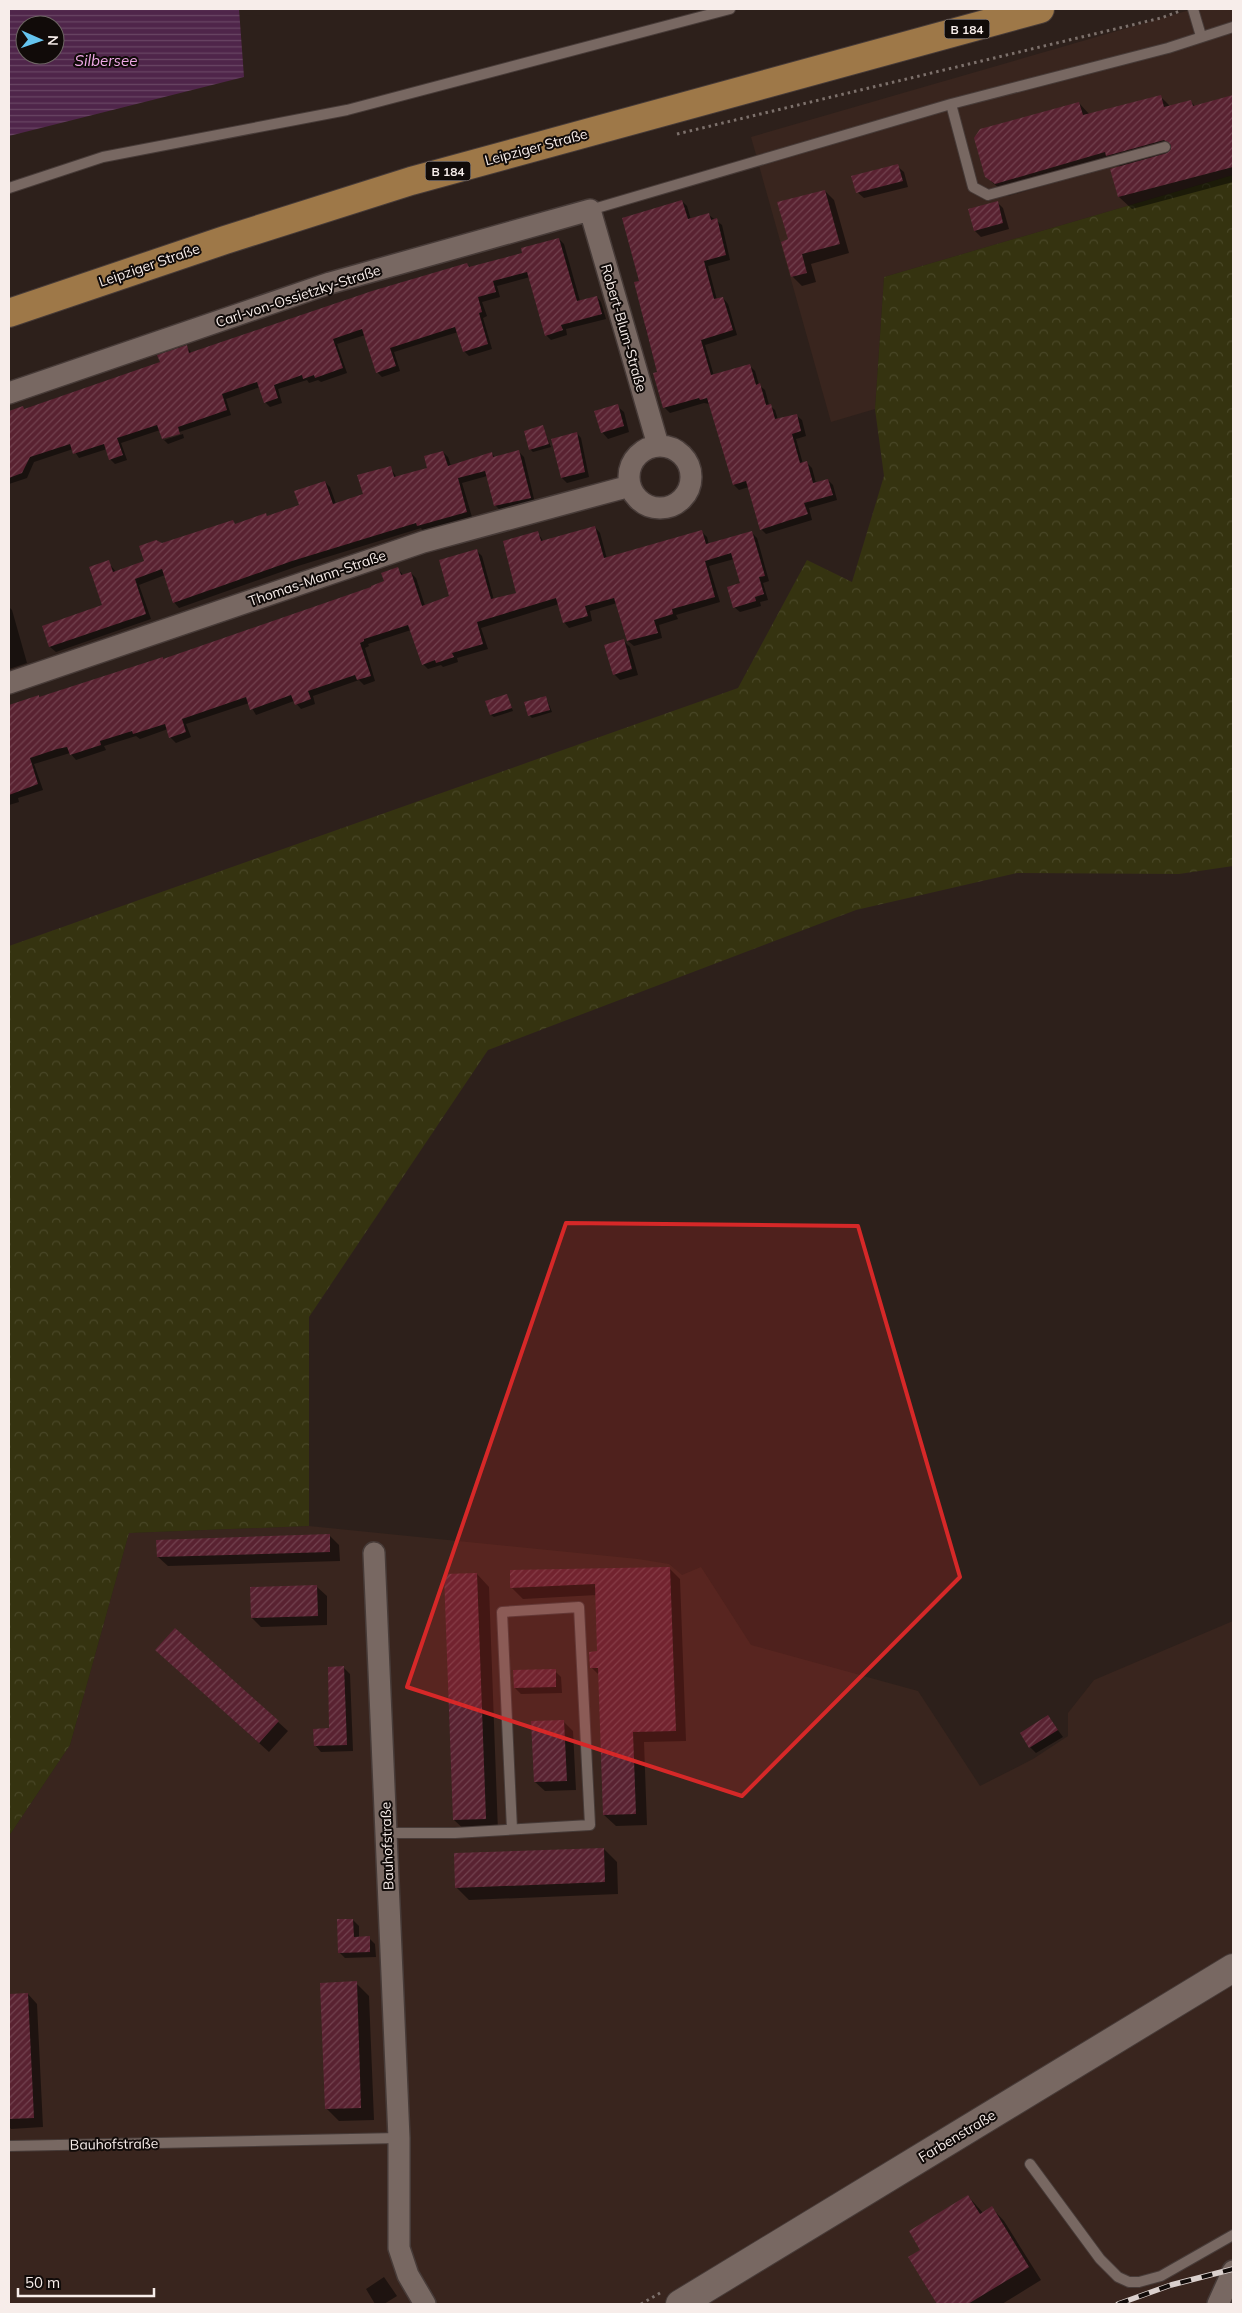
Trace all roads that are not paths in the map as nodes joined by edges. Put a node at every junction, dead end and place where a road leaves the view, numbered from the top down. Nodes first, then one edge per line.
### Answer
1 (730, 9) edge
2 (1040, 9) edge
3 (1193, 9) edge
4 (1233, 27) edge
5 (1201, 36) junction
6 (951, 104) junction
7 (1165, 147) dead end
8 (9, 188) edge
9 (590, 210) junction
10 (9, 313) edge
11 (9, 393) edge
12 (658, 445) junction
13 (630, 486) junction
14 (9, 683) edge
15 (374, 1553) dead end
16 (512, 1830) junction
17 (386, 1833) junction
18 (1233, 1968) edge
19 (399, 2138) junction
20 (9, 2146) edge
21 (1030, 2164) dead end
22 (1233, 2235) edge
23 (1233, 2272) edge
24 (425, 2304) edge
25 (680, 2304) edge
26 (1218, 2304) edge

1 - 8 lane
2 - 10 main road, Leipziger Straße / B 184
3 - 5 lane
4 - 5 lane
5 - 6 lane
6 - 7 lane
6 - 9 lane
9 - 11 street, Carl-von-Ossietzky-Straße
9 - 12 street, Robert-Blum-Straße
12 - 13 street
12 - 13 street
13 - 14 street, Thomas-Mann-Straße
15 - 17 street, Bauhofstraße
16 - 16 lane
16 - 17 lane
17 - 19 street, Bauhofstraße
18 - 25 street, Farbenstraße
19 - 20 lane, Bauhofstraße
19 - 24 street, Bauhofstraße
21 - 22 lane
23 - 26 street

